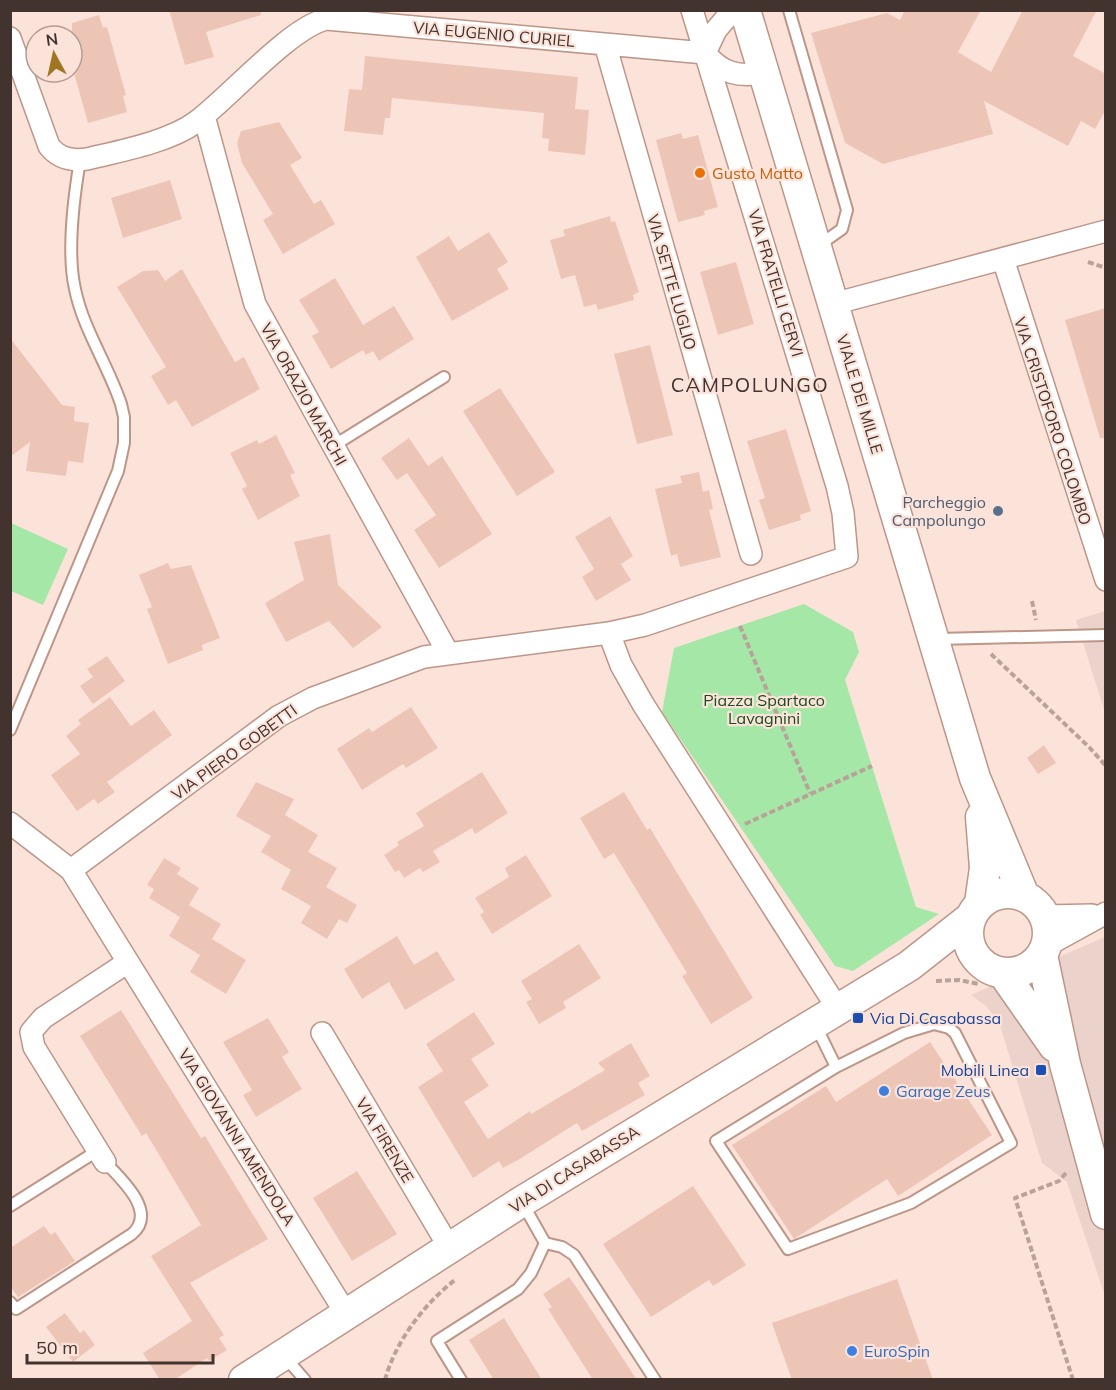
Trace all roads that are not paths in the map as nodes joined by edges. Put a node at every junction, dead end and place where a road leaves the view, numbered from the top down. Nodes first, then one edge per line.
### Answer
1 (692, 10) edge
2 (733, 10) edge
3 (745, 10) edge
4 (789, 10) edge
5 (328, 15) edge
6 (10, 38) edge
7 (605, 44) junction
8 (705, 53) junction
9 (764, 73) junction
10 (204, 116) junction
11 (80, 160) junction
12 (1106, 231) edge
13 (816, 247) junction
14 (1003, 259) junction
15 (833, 304) junction
16 (444, 377) dead end
17 (333, 446) junction
18 (751, 554) dead end
19 (1106, 580) edge
20 (609, 633) junction
21 (1106, 635) edge
22 (933, 639) junction
23 (448, 653) junction
24 (10, 730) edge
25 (975, 778) junction
26 (10, 823) edge
27 (71, 870) junction
28 (1024, 896) junction
29 (975, 910) junction
30 (1105, 913) edge
31 (1045, 916) junction
32 (1044, 951) junction
33 (128, 962) junction
34 (919, 974) junction
35 (989, 974) junction
36 (826, 1016) junction
37 (322, 1033) dead end
38 (1065, 1064) junction
39 (836, 1067) junction
40 (101, 1157) junction
41 (521, 1202) junction
42 (10, 1206) edge
43 (1106, 1214) edge
44 (545, 1243) junction
45 (449, 1247) junction
46 (10, 1302) edge
47 (345, 1312) junction
48 (283, 1354) junction
49 (244, 1380) edge
50 (304, 1380) edge
51 (461, 1380) edge
52 (655, 1380) edge

1 - 8 street, VIA FRATELLI CERVI
2 - 8 street
3 - 9 main road, VIALE DEI MILLE
4 - 13 lane
5 - 7 street, VIA EUGENIO CURIEL
5 - 10 street, VIA EUGENIO CURIEL
6 - 11 street
7 - 8 street, VIA EUGENIO CURIEL
7 - 18 street, VIA SETTE LUGLIO
8 - 9 street
8 - 20 street, VIA FRATELLI CERVI
9 - 13 main road, VIALE DEI MILLE
10 - 11 street, VIA EUGENIO CURIEL
10 - 17 street, VIA ORAZIO MARCHI
11 - 24 lane
12 - 14 street
13 - 15 main road, VIALE DEI MILLE
14 - 15 street
14 - 19 street, VIA CRISTOFORO COLOMBO
15 - 22 main road, VIALE DEI MILLE
16 - 17 lane
17 - 23 street, VIA ORAZIO MARCHI
20 - 23 street
20 - 36 street
21 - 22 lane
22 - 25 main road, VIALE DEI MILLE
23 - 27 street, VIA PIERO GOBETTI
25 - 28 main road, VIALE DEI MILLE
25 - 29 main road, VIALE DEI MILLE
26 - 27 street
27 - 33 street, VIA GIOVANNI AMENDOLA
28 - 29 main road
28 - 31 main road, VIALE DEI MILLE
29 - 34 main road, VIA DI CASABASSA
29 - 35 main road, VIALE DEI MILLE
30 - 31 street
30 - 32 street
31 - 32 main road, VIALE DEI MILLE
32 - 35 main road
32 - 38 main road, VIALE DEI MILLE
33 - 40 street
33 - 47 street, VIA GIOVANNI AMENDOLA
34 - 35 main road, VIA DI CASABASSA
34 - 36 main road, VIA DI CASABASSA
35 - 38 main road, VIALE DEI MILLE
36 - 39 lane
36 - 41 main road, VIA DI CASABASSA
37 - 45 street, VIA FIRENZE
38 - 43 main road, VIALE DEI MILLE
39 - 39 lane
40 - 42 lane
40 - 46 lane
41 - 44 lane
41 - 45 main road, VIA DI CASABASSA
44 - 51 lane
44 - 52 lane
45 - 47 main road, VIA DI CASABASSA
47 - 48 main road, VIA DI CASABASSA
48 - 49 main road, VIA DI CASABASSA
48 - 50 lane

